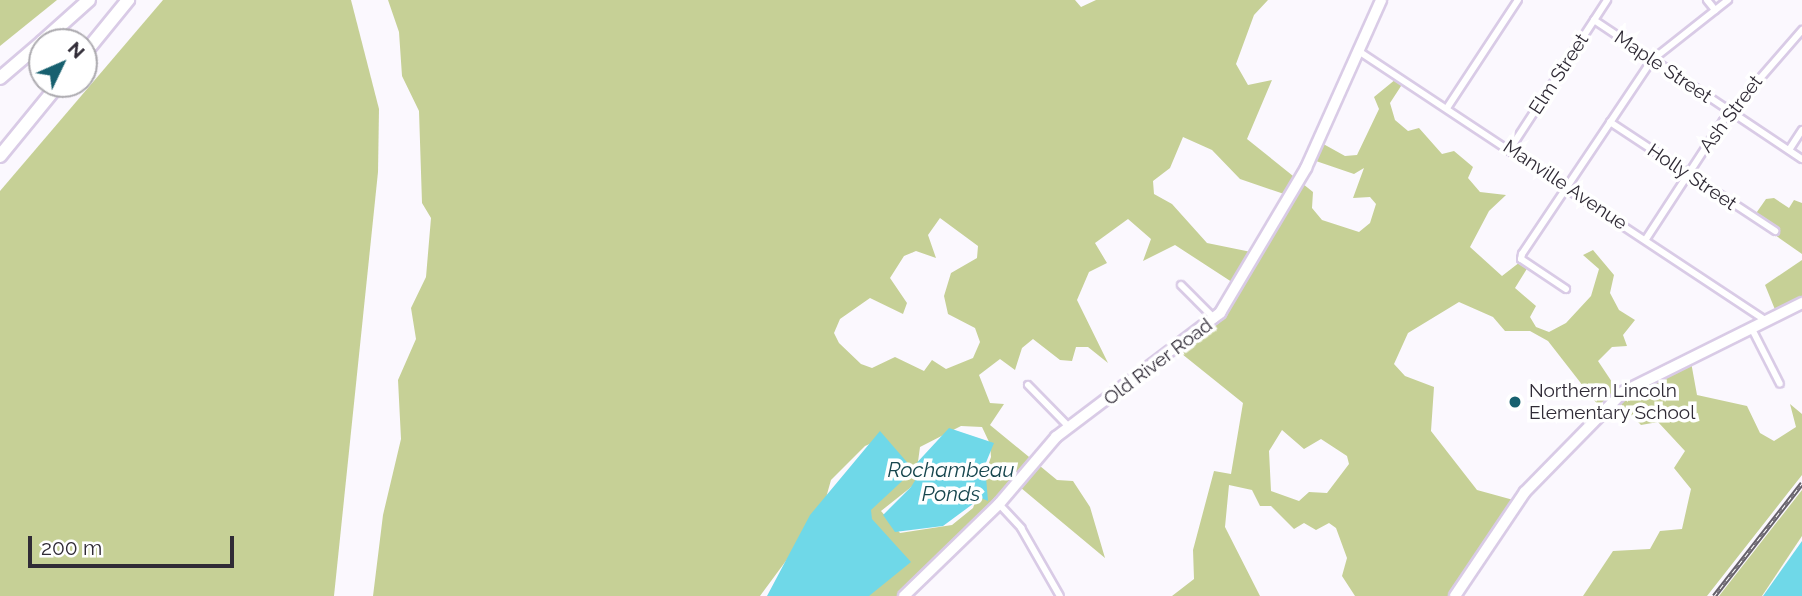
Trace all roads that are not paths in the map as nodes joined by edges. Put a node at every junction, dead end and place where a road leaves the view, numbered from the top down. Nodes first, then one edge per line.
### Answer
1 (89, 0) edge
2 (128, 0) edge
3 (1381, 0) edge
4 (1518, 0) edge
5 (1608, 0) edge
6 (1707, 0) edge
7 (1728, 0) edge
8 (1715, 10) junction
9 (1594, 20) junction
10 (58, 28) edge
11 (1802, 30) edge
12 (98, 37) edge
13 (1357, 50) junction
14 (28, 54) edge
15 (1652, 60) junction
16 (0, 78) edge
17 (48, 98) edge
18 (1447, 108) junction
19 (1732, 113) junction
20 (1610, 122) junction
21 (1802, 130) edge
22 (1510, 149) junction
23 (1789, 150) junction
24 (0, 156) edge
25 (1802, 159) edge
26 (1688, 174) junction
27 (1567, 187) junction
28 (1775, 231) dead end
29 (1646, 239) junction
30 (1181, 285) dead end
31 (1566, 289) dead end
32 (1802, 303) edge
33 (1214, 319) junction
34 (1769, 323) junction
35 (1753, 331) junction
36 (1780, 384) dead end
37 (1028, 385) dead end
38 (1070, 428) junction
39 (999, 505) junction
40 (904, 596) edge
41 (1060, 596) edge
42 (1455, 596) edge

1 - 10 highway
2 - 12 highway
3 - 13 main road, Old River Road
4 - 18 street
5 - 9 street, Elm Street
6 - 8 street
7 - 8 street
8 - 15 street
9 - 15 street, Maple Street
9 - 22 street, Elm Street
11 - 19 street, Ash Street
13 - 18 street, Manville Avenue
13 - 33 main road, Old River Road
14 - 16 highway
15 - 19 street, Maple Street
15 - 20 street
17 - 24 highway
18 - 22 street, Manville Avenue
19 - 23 street, Maple Street
19 - 26 street, Ash Street
20 - 26 street, Holly Street
20 - 27 street
21 - 23 street
22 - 27 street, Manville Avenue
23 - 25 street, Maple Street
26 - 28 street, Holly Street
26 - 29 street, Ash Street
27 - 29 street, Manville Avenue
27 - 31 street
29 - 34 street, Manville Avenue
30 - 33 street
32 - 34 main road
33 - 38 main road, Old River Road
34 - 35 main road
35 - 36 street
35 - 42 main road
37 - 38 street
38 - 39 main road, Old River Road
39 - 40 main road, Old River Road
39 - 41 street

